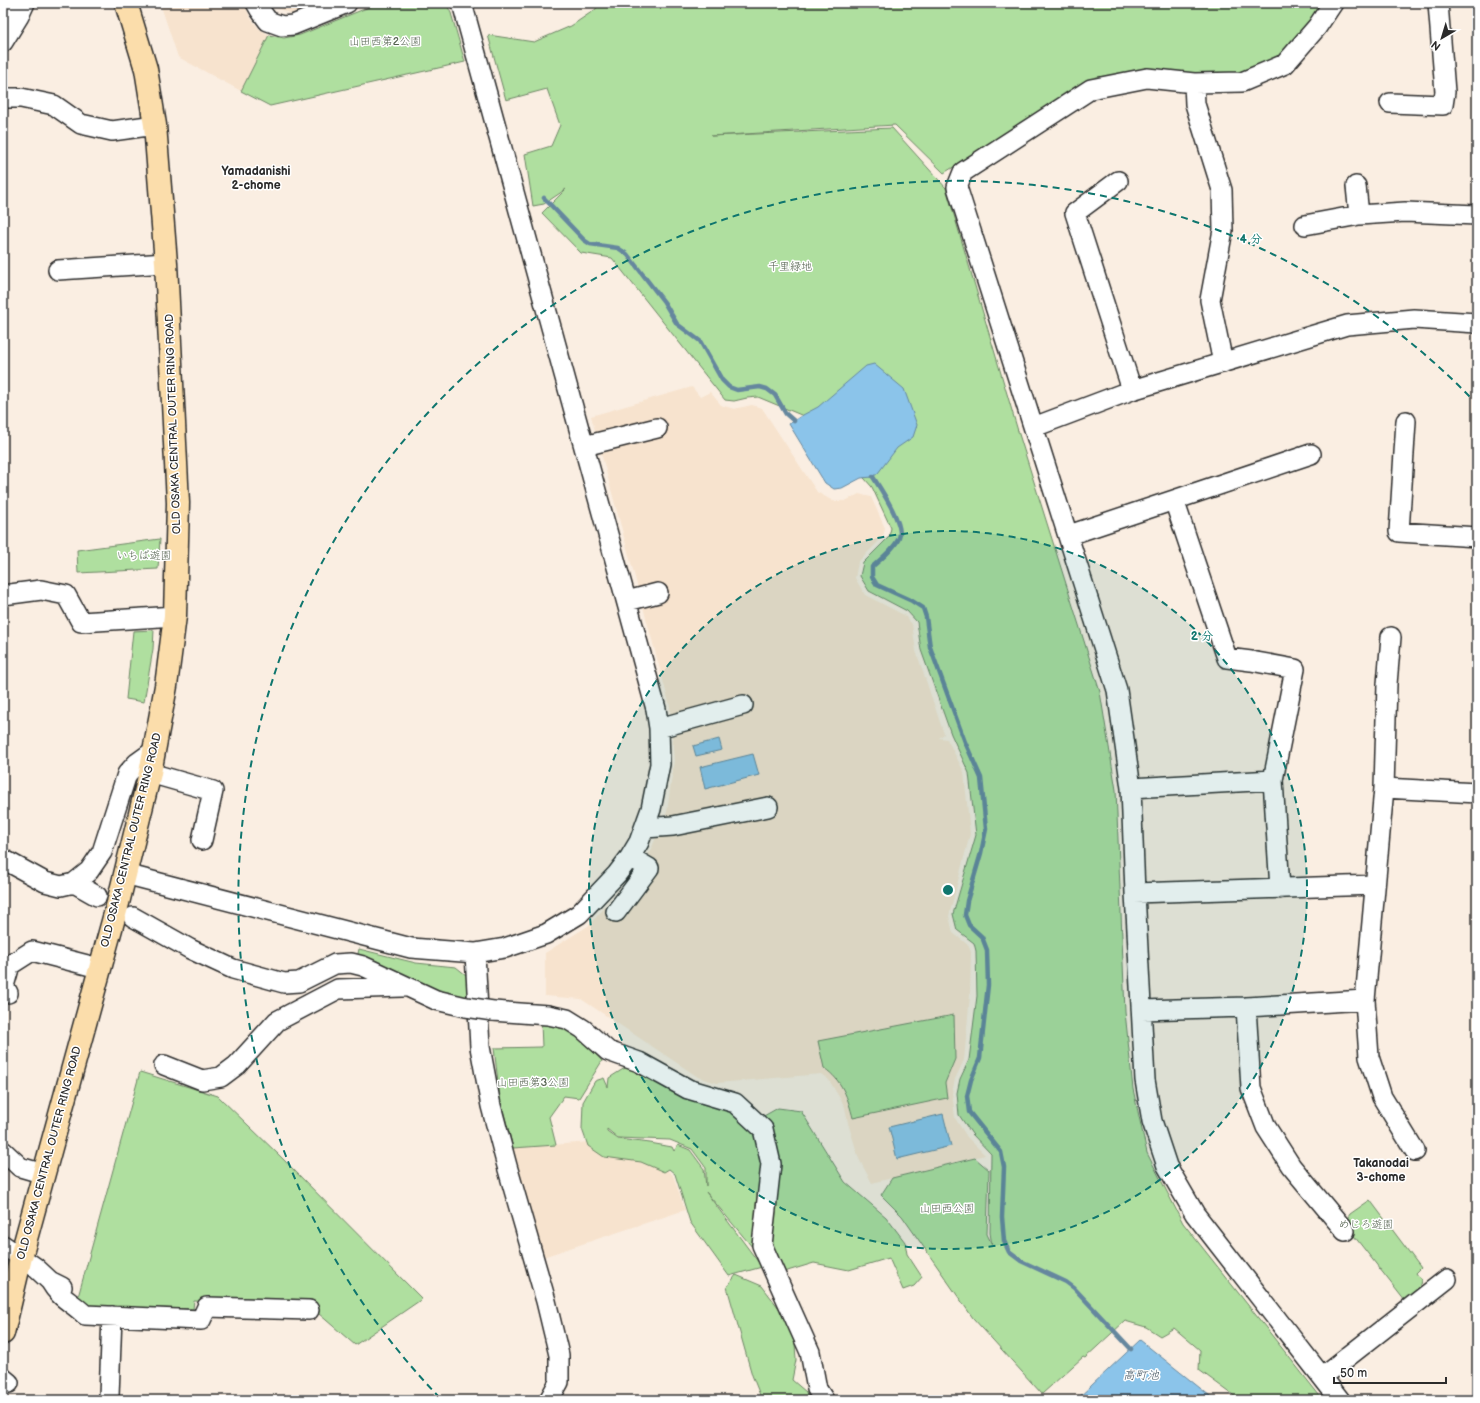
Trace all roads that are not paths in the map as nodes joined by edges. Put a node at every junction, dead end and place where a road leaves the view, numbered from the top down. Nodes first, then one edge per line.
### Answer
1 (4, 3) edge
2 (126, 3) edge
3 (256, 3) edge
4 (347, 3) edge
5 (462, 3) edge
6 (1334, 3) edge
7 (1438, 3) edge
8 (22, 9) edge
9 (3, 42) edge
10 (1194, 83) junction
11 (3, 98) edge
12 (1390, 103) dead end
13 (155, 125) junction
14 (1118, 181) dead end
15 (1356, 186) dead end
16 (1359, 215) junction
17 (1477, 215) edge
18 (1305, 225) dead end
19 (166, 263) junction
20 (58, 270) dead end
21 (1477, 324) edge
22 (1223, 363) junction
23 (1132, 390) junction
24 (1406, 421) dead end
25 (657, 428) dead end
26 (1034, 428) junction
27 (584, 446) junction
28 (1311, 454) dead end
29 (1174, 500) junction
30 (1069, 535) junction
31 (1477, 537) edge
32 (658, 593) dead end
33 (3, 595) edge
34 (627, 601) junction
35 (175, 616) junction
36 (1391, 637) dead end
37 (743, 705) dead end
38 (659, 728) junction
39 (155, 750) junction
40 (150, 773) junction
41 (1273, 780) junction
42 (1131, 788) junction
43 (1384, 788) junction
44 (1477, 793) edge
45 (768, 807) dead end
46 (645, 828) junction
47 (202, 840) dead end
48 (630, 857) junction
49 (3, 859) edge
50 (125, 874) junction
51 (74, 883) junction
52 (1374, 885) junction
53 (1280, 889) junction
54 (1135, 894) junction
55 (97, 896) dead end
56 (616, 912) dead end
57 (134, 917) dead end
58 (475, 953) junction
59 (99, 968) junction
60 (406, 987) junction
61 (8, 992) dead end
62 (1365, 1000) junction
63 (1246, 1007) junction
64 (1142, 1010) junction
65 (164, 1065) dead end
66 (3, 1151) edge
67 (1415, 1151) dead end
68 (44, 1174) junction
69 (1345, 1231) dead end
70 (3, 1245) edge
71 (21, 1257) junction
72 (1447, 1279) dead end
73 (309, 1310) dead end
74 (112, 1316) junction
75 (3, 1333) edge
76 (1322, 1377) junction
77 (109, 1396) dead end
78 (549, 1400) edge
79 (824, 1400) edge
80 (1340, 1400) edge

1 - 8 street
2 - 13 main road, OLD OSAKA CENTRAL OUTER RING ROAD
3 - 4 street
5 - 27 street
6 - 10 street
7 - 12 street
8 - 9 street
10 - 22 street
10 - 26 street
11 - 13 street
13 - 19 main road, OLD OSAKA CENTRAL OUTER RING ROAD
14 - 23 street
15 - 16 street
16 - 17 street
16 - 18 street
19 - 20 street
19 - 35 main road, OLD OSAKA CENTRAL OUTER RING ROAD
21 - 22 street
22 - 23 street
23 - 26 street
24 - 31 street
25 - 27 street
26 - 30 street
27 - 34 street
28 - 29 street
29 - 30 street
29 - 41 street
30 - 42 street
32 - 34 street
33 - 35 street
34 - 38 street
35 - 39 main road, OLD OSAKA CENTRAL OUTER RING ROAD
36 - 43 street
37 - 38 street
38 - 46 street
39 - 40 main road, OLD OSAKA CENTRAL OUTER RING ROAD
39 - 51 street
40 - 47 street
40 - 50 main road, OLD OSAKA CENTRAL OUTER RING ROAD
41 - 42 street
41 - 53 street
42 - 54 street
43 - 44 street
43 - 52 street
45 - 46 street
46 - 48 street
48 - 56 street
48 - 58 street
49 - 51 street
50 - 58 street
50 - 59 main road, OLD OSAKA CENTRAL OUTER RING ROAD
51 - 55 street
52 - 53 street
52 - 62 street
53 - 54 street
54 - 64 street
57 - 60 street
58 - 78 street
59 - 61 street
59 - 68 main road, OLD OSAKA CENTRAL OUTER RING ROAD
60 - 65 street
60 - 79 street, bridge
62 - 63 street
62 - 67 street
63 - 64 street
63 - 69 street
64 - 76 street
66 - 68 street
68 - 71 main road, OLD OSAKA CENTRAL OUTER RING ROAD
70 - 71 street
71 - 74 street
71 - 75 main road, OLD OSAKA CENTRAL OUTER RING ROAD
72 - 76 street
73 - 74 street
74 - 77 street
76 - 80 street

